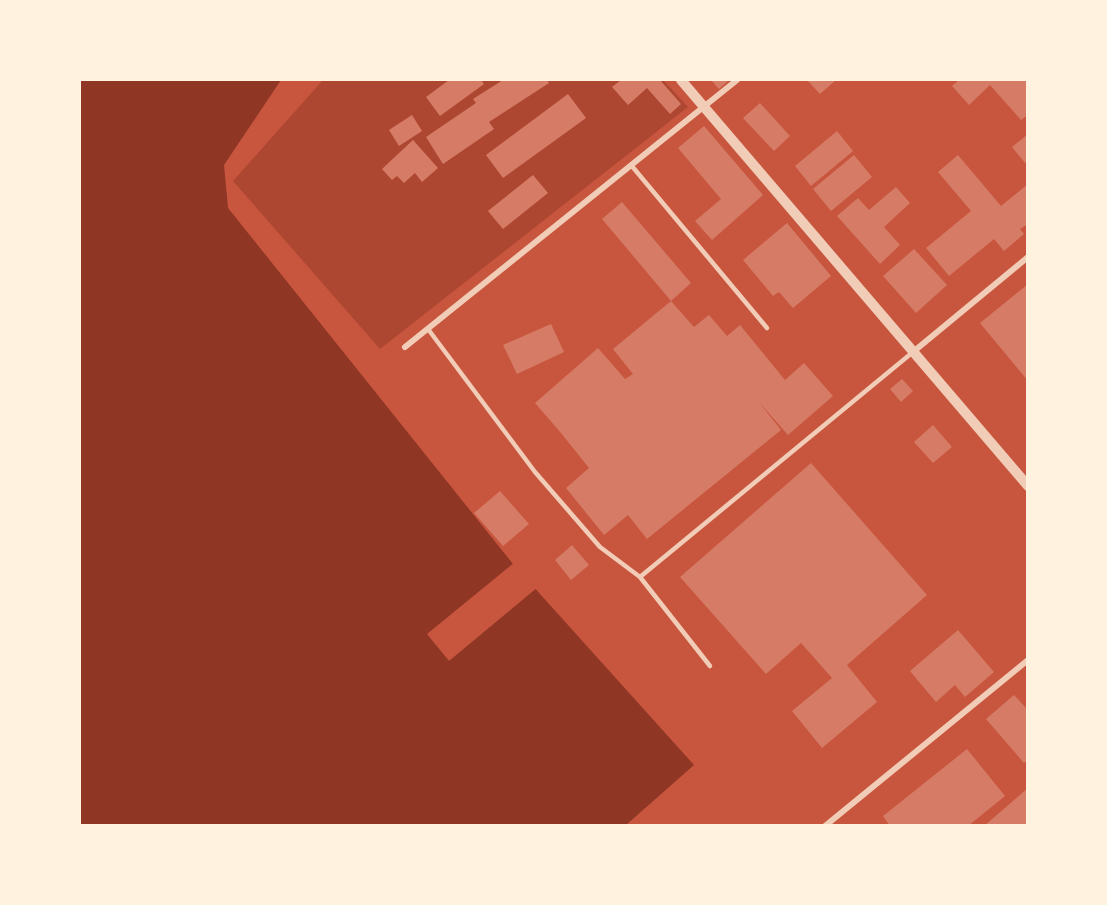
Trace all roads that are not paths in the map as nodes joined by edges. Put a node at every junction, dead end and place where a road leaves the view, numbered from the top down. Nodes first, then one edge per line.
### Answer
1 (681, 80) edge
2 (737, 80) edge
3 (704, 106) junction
4 (631, 165) junction
5 (1028, 257) edge
6 (767, 328) dead end
7 (428, 329) junction
8 (405, 347) dead end
9 (913, 352) junction
10 (1028, 486) edge
11 (640, 577) junction
12 (1028, 660) edge
13 (710, 666) dead end
14 (825, 825) edge

1 - 3 street
2 - 3 street
3 - 4 street
3 - 9 street
4 - 6 lane
4 - 7 street
5 - 9 street
7 - 8 street
7 - 11 lane
9 - 10 street
9 - 11 lane
11 - 13 lane
12 - 14 street

